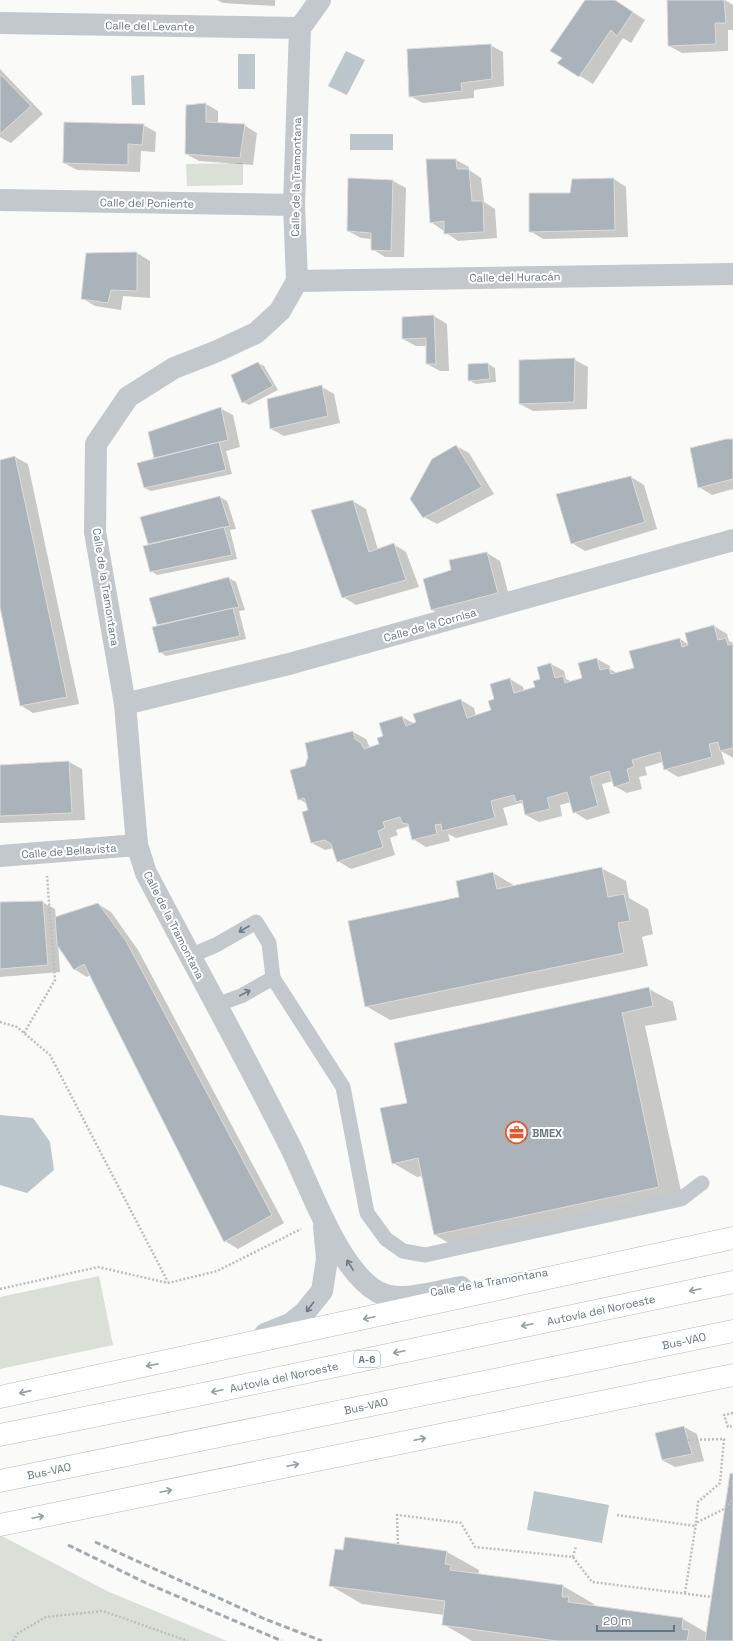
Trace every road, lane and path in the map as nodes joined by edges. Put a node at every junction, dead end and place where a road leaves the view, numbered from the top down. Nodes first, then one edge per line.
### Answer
1 (320, 0) edge
2 (0, 24) edge
3 (300, 28) junction
4 (0, 200) edge
5 (294, 205) junction
6 (733, 274) edge
7 (297, 281) junction
8 (733, 540) edge
9 (125, 704) junction
10 (137, 845) junction
11 (45, 852) junction
12 (0, 856) edge
13 (190, 956) junction
14 (273, 978) junction
15 (216, 1005) junction
16 (0, 1022) edge
17 (24, 1033) junction
18 (702, 1183) dead end
19 (322, 1216) junction
20 (733, 1238) edge
21 (694, 1246) junction
22 (733, 1282) edge
23 (168, 1283) junction
24 (0, 1289) edge
25 (733, 1331) edge
26 (190, 1357) junction
27 (733, 1375) edge
28 (0, 1397) edge
29 (733, 1413) edge
30 (733, 1426) edge
31 (0, 1435) edge
32 (688, 1440) dead end
33 (0, 1481) edge
34 (733, 1500) edge
35 (617, 1515) dead end
36 (695, 1524) junction
37 (0, 1525) edge
38 (398, 1544) dead end
39 (576, 1546) dead end
40 (573, 1557) junction
41 (685, 1593) junction
42 (712, 1597) dead end
43 (13, 1641) edge
44 (188, 1641) edge

1 - 3 street
2 - 3 street, Calle del Levante
3 - 5 street, Calle de la Tramontana
4 - 5 street, Calle del Poniente
5 - 7 street, Calle de la Tramontana
6 - 7 street, Calle del Huracán
7 - 9 street, Calle de la Tramontana
8 - 9 street, Calle de la Cornisa
9 - 10 street, Calle de la Tramontana
10 - 11 street, Calle de Bellavista
10 - 13 street, Calle de la Tramontana
11 - 12 street, Calle de Bellavista
11 - 17 path
14 -> 13 lane
13 - 15 street, Calle de la Tramontana
15 -> 14 lane
14 - 18 lane
15 - 19 street, Calle de la Tramontana
16 - 17 path
17 - 23 path
21 -> 19 street, Calle de la Tramontana
19 - 23 path
19 -> 26 street, Calle de la Tramontana
20 - 21 highway
21 -> 26 highway
22 -> 31 highway, Autovía del Noroeste / A-6
23 - 24 path
25 - 33 highway, Bus-VAO
26 -> 28 highway
37 -> 27 highway
29 - 30 path
32 - 36 path
34 - 36 path
35 - 36 path
36 - 41 path
38 - 40 path
39 - 40 path
40 - 41 path
41 - 42 path
43 - 44 path

